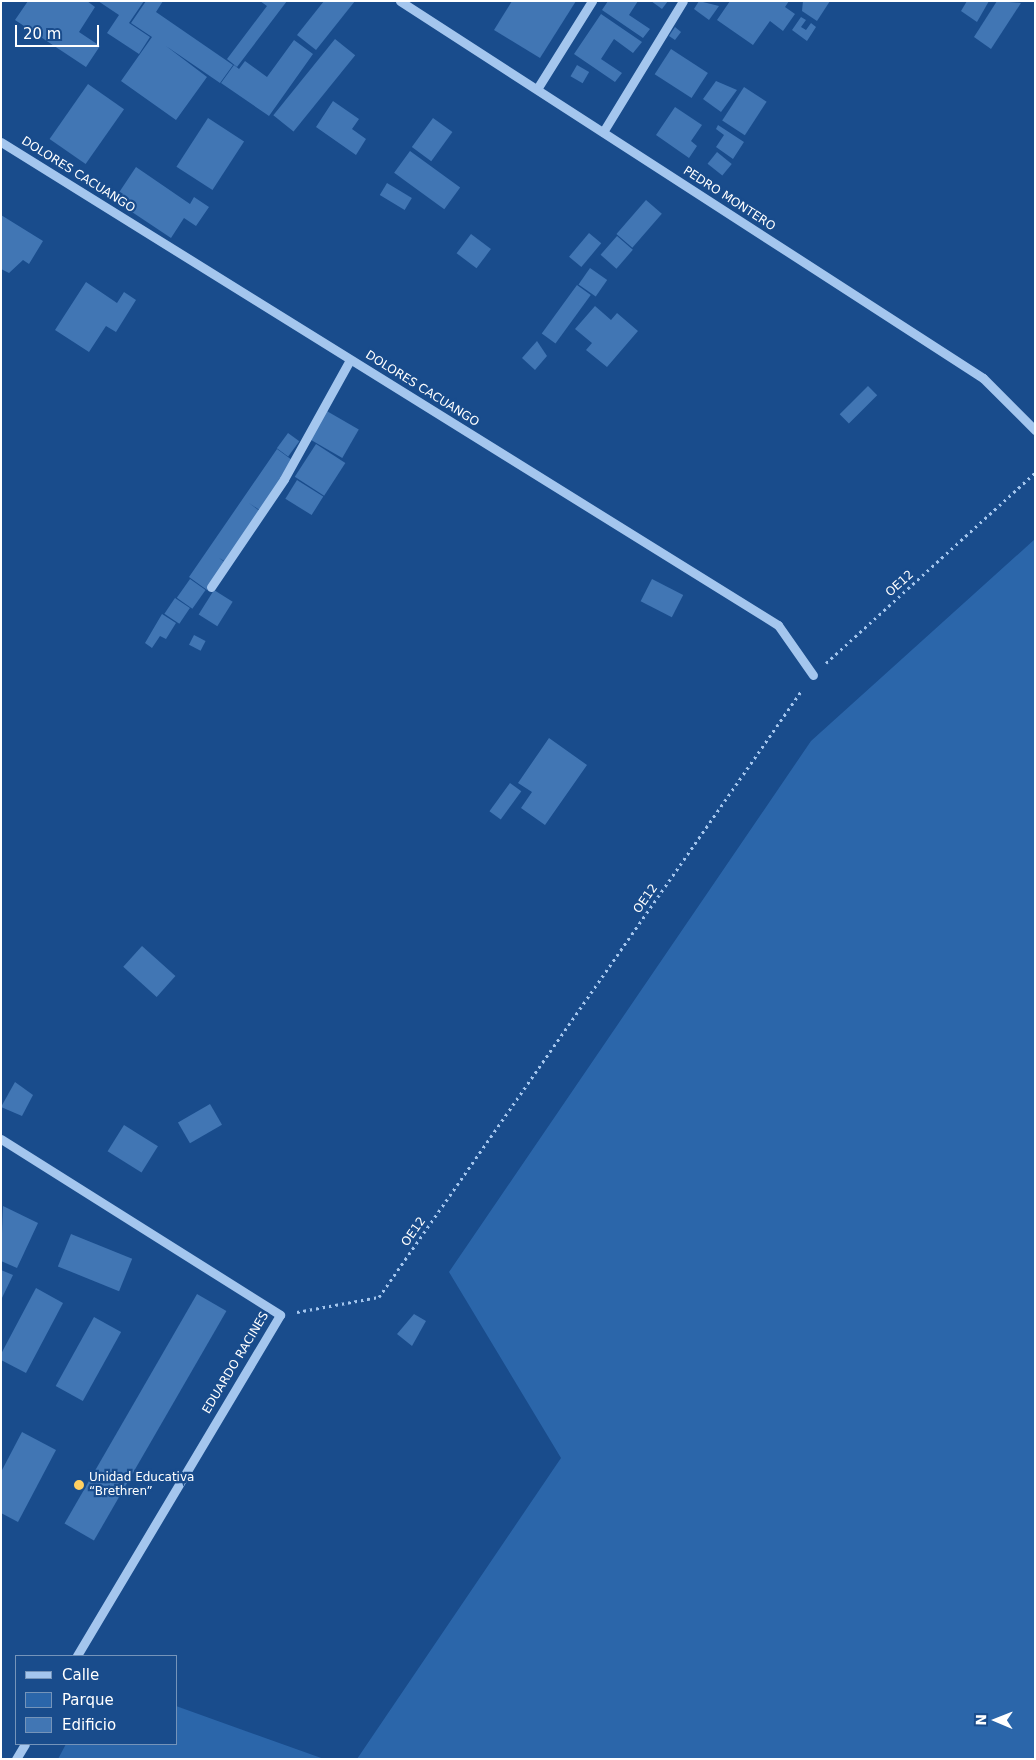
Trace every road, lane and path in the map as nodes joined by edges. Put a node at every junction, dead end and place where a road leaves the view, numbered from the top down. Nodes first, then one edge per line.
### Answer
1 (400, 1) edge
2 (592, 1) edge
3 (683, 1) edge
4 (536, 89) junction
5 (603, 132) junction
6 (1, 142) edge
7 (350, 360) junction
8 (1035, 430) edge
9 (1035, 473) edge
10 (211, 587) dead end
11 (812, 675) junction
12 (1, 1139) edge
13 (280, 1315) junction
14 (78, 1655) edge
15 (24, 1745) edge
16 (16, 1759) edge

1 - 4 street, PEDRO MONTERO
2 - 4 street
3 - 5 street
4 - 5 street, PEDRO MONTERO
5 - 8 street, PEDRO MONTERO
6 - 7 street, DOLORES CACUANGO
7 - 10 street
7 - 11 street, DOLORES CACUANGO
9 - 11 path, OE12
11 - 13 path, OE12
12 - 13 street, EDUARDO RACINES
13 - 14 street, EDUARDO RACINES
15 - 16 street

